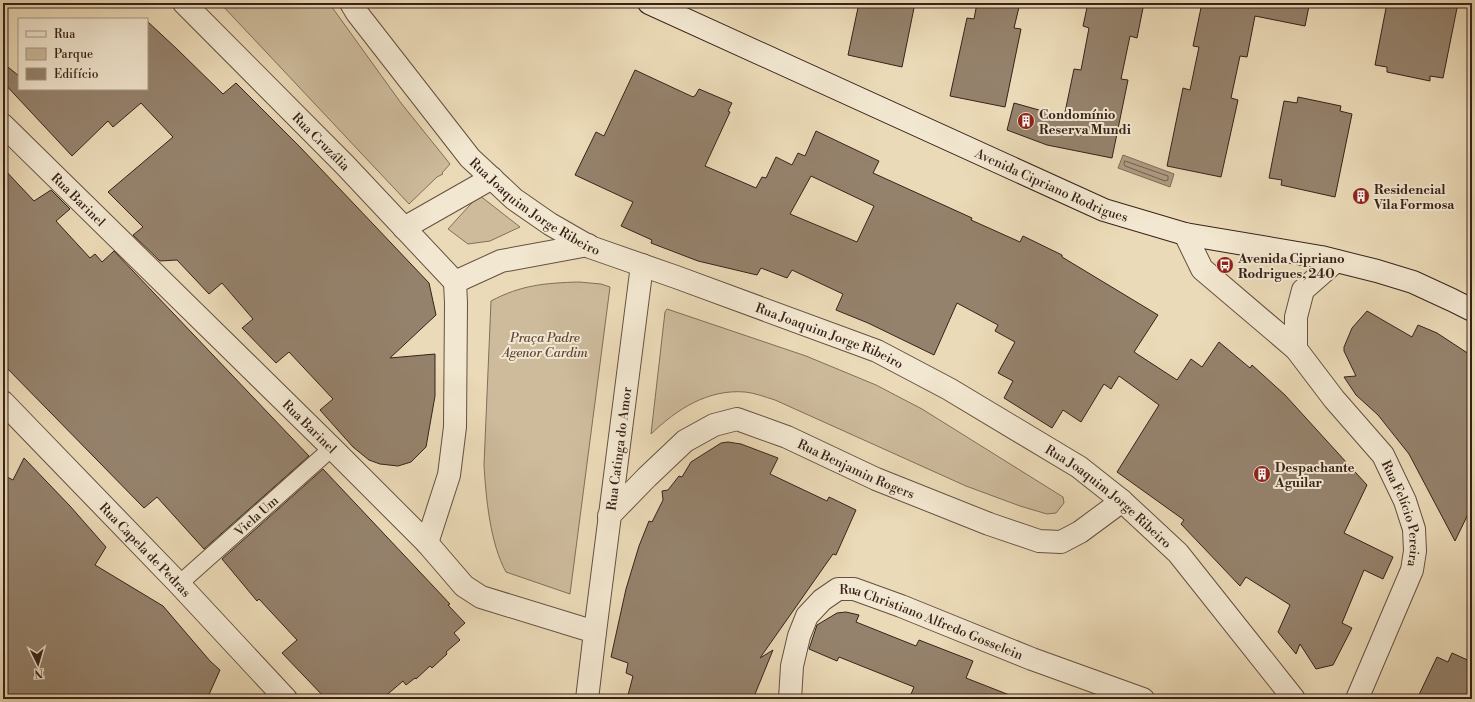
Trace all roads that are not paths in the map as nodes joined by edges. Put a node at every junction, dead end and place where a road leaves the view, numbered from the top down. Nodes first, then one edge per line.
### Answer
1 (184, 3) edge
2 (351, 3) edge
3 (649, 3) edge
4 (3, 125) edge
5 (492, 178) junction
6 (404, 228) junction
7 (1185, 234) junction
8 (588, 246) junction
9 (1336, 260) junction
10 (642, 265) junction
11 (455, 282) junction
12 (1472, 310) edge
13 (1296, 350) junction
14 (3, 402) edge
15 (332, 448) junction
16 (1122, 501) junction
17 (609, 516) junction
18 (427, 543) junction
19 (179, 584) junction
20 (595, 632) junction
21 (286, 699) edge
22 (587, 699) edge
23 (790, 699) edge
24 (1143, 699) edge
25 (1294, 699) edge
26 (1357, 699) edge

1 - 6 street, Rua Cruzália
2 - 5 street, Rua Joaquim Jorge Ribeiro
3 - 7 street, Avenida Cipriano Rodrigues
4 - 15 street, Rua Barinel
5 - 6 street
5 - 8 street, Rua Joaquim Jorge Ribeiro
6 - 11 street, Rua Cruzália
7 - 9 street, Avenida Cipriano Rodrigues
7 - 13 street, Rua Felício Pereira
8 - 10 street, Rua Joaquim Jorge Ribeiro
8 - 11 street
9 - 12 street, Avenida Cipriano Rodrigues
9 - 13 street
10 - 16 street, Rua Joaquim Jorge Ribeiro
10 - 17 street, Rua Catinga do Amor
11 - 18 street
13 - 26 street, Rua Felício Pereira
14 - 19 street, Rua Capela de Pedras
15 - 18 street, Rua Barinel
15 - 19 street, Viela Um
16 - 17 street, Rua Benjamin Rogers
16 - 25 street, Rua Joaquim Jorge Ribeiro
17 - 20 street, Rua Catinga do Amor
18 - 20 street, Rua Barinel
19 - 21 street, Rua Capela de Pedras
20 - 22 street
23 - 24 street, Rua Christiano Alfredo Gosselein

